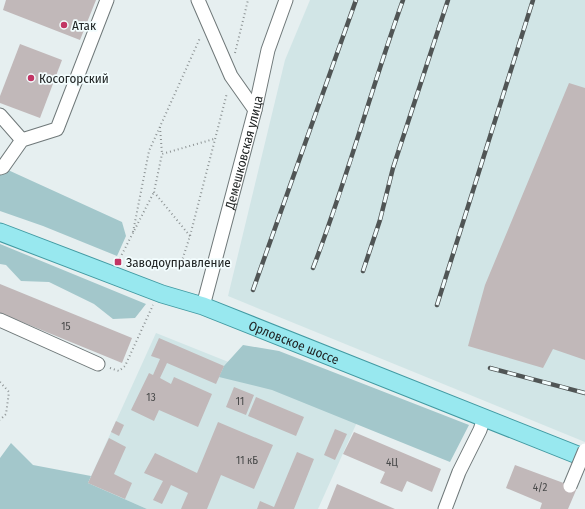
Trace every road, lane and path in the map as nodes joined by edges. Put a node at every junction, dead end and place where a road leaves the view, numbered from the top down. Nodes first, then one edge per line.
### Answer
1 (107, 0) edge
2 (198, 0) edge
3 (248, 0) edge
4 (286, 0) edge
5 (200, 41) dead end
6 (230, 76) junction
7 (255, 110) junction
8 (0, 115) edge
9 (160, 125) junction
10 (214, 139) junction
11 (22, 140) junction
12 (162, 154) junction
13 (0, 168) edge
14 (154, 192) junction
15 (0, 232) edge
16 (134, 232) junction
17 (190, 236) junction
18 (118, 262) dead end
19 (179, 270) dead end
20 (154, 303) dead end
21 (203, 306) junction
22 (0, 320) edge
23 (98, 364) joint
24 (0, 382) edge
25 (484, 418) junction
26 (0, 420) edge
27 (585, 450) edge
28 (585, 458) edge
29 (570, 486) dead end
30 (445, 509) edge

1 - 11 street
2 - 6 street
3 - 6 path
4 - 7 street, Демешковская улица
5 - 9 path
6 - 7 street
6 - 10 path
7 - 21 street, Демешковская улица
8 - 11 street
9 - 12 path
9 - 16 path
10 - 12 path
10 - 17 path
11 - 13 street
12 - 14 path
14 - 16 path
14 - 17 path
15 - 21 main road, Орловское шоссе
16 - 18 path
17 - 19 path
20 - 23 path
21 - 25 main road, Орловское шоссе
22 - 23 street
24 - 26 path
25 - 28 main road, Орловское шоссе
25 - 30 street
27 - 29 street, bridge

